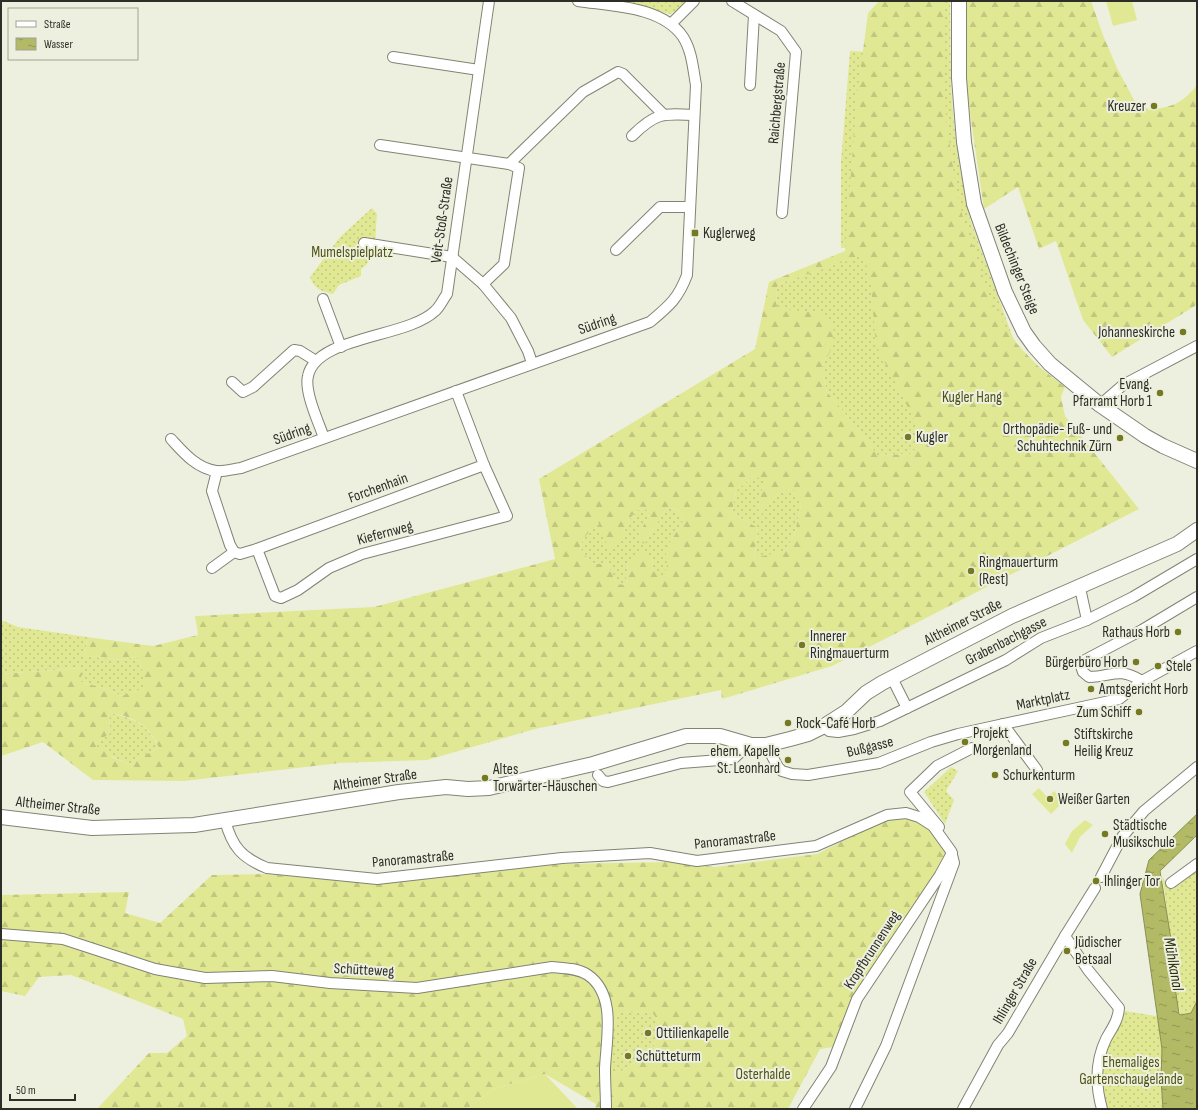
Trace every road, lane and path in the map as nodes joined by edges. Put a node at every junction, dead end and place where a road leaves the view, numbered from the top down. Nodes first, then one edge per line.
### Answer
1 (489, 1) edge
2 (578, 1) edge
3 (694, 1) edge
4 (732, 1) edge
5 (959, 1) edge
6 (619, 4) edge
7 (754, 15) junction
8 (671, 24) junction
9 (394, 57) dead end
10 (479, 70) junction
11 (750, 85) dead end
12 (663, 114) junction
13 (694, 115) junction
14 (632, 136) dead end
15 (380, 145) dead end
16 (465, 158) junction
17 (509, 164) junction
18 (690, 207) junction
19 (782, 213) dead end
20 (364, 243) dead end
21 (616, 250) dead end
22 (452, 257) junction
23 (483, 284) junction
24 (323, 299) dead end
25 (1197, 346) edge
26 (341, 347) junction
27 (316, 361) junction
28 (532, 364) junction
29 (232, 382) dead end
30 (456, 391) junction
31 (1100, 405) junction
32 (324, 438) junction
33 (171, 439) dead end
34 (1197, 461) edge
35 (484, 465) junction
36 (217, 471) junction
37 (1197, 530) edge
38 (257, 549) junction
39 (234, 552) junction
40 (1197, 559) edge
41 (212, 568) dead end
42 (1080, 588) junction
43 (1197, 597) edge
44 (1087, 620) junction
45 (1197, 651) edge
46 (892, 678) junction
47 (1142, 681) junction
48 (907, 708) junction
49 (998, 725) junction
50 (824, 726) junction
51 (748, 745) junction
52 (766, 745) junction
53 (972, 748) dead end
54 (1197, 767) edge
55 (1037, 770) dead end
56 (598, 775) dead end
57 (1, 817) edge
58 (225, 820) junction
59 (944, 841) junction
60 (952, 853) junction
61 (1197, 864) edge
62 (1101, 877) dead end
63 (1171, 883) dead end
64 (1095, 888) dead end
65 (1, 934) edge
66 (1064, 936) junction
67 (606, 1109) edge
68 (803, 1109) edge
69 (855, 1109) edge
70 (963, 1109) edge
71 (1102, 1109) edge

1 - 10 street, Veit-Stoß-Straße
2 - 6 street, Südring
3 - 8 street
4 - 7 street, Raichbergstraße
5 - 31 street, Bildechinger Steige
6 - 8 street, Südring
7 - 11 street, Raichbergstraße
7 - 19 street, Raichbergstraße
8 - 13 street, Südring
9 - 10 street
10 - 16 street, Veit-Stoß-Straße
12 - 13 street
12 - 14 street
12 - 17 street
13 - 18 street, Südring
15 - 16 street
16 - 17 street
16 - 22 street, Veit-Stoß-Straße
17 - 23 street
18 - 21 street
18 - 28 street, Südring
20 - 22 street
22 - 23 street
22 - 26 street, Veit-Stoß-Straße
23 - 28 street
24 - 26 street
25 - 31 street
26 - 27 street, Veit-Stoß-Straße
27 - 29 street
27 - 32 street
28 - 30 street, Südring
30 - 32 street, Südring
30 - 35 street
31 - 34 street, Bildechinger Steige
32 - 36 street, Südring
33 - 36 street, Südring
35 - 38 street, Forchenhain
35 - 38 street, Kiefernweg
36 - 39 street
37 - 42 street, Altheimer Straße
38 - 39 street, Forchenhain
39 - 41 street
40 - 44 street, Grabenbachgasse
42 - 44 street
42 - 46 street, Altheimer Straße
43 - 47 street, Marktplatz
44 - 48 street, Grabenbachgasse
45 - 47 street, Marktplatz
46 - 48 street
46 - 50 street, Altheimer Straße
47 - 49 street, Marktplatz
48 - 50 street, Grabenbachgasse
49 - 52 street, Bußgasse
49 - 55 street
50 - 52 street, Altheimer Straße
51 - 52 street, Altheimer Straße
51 - 56 street
51 - 58 street, Altheimer Straße
53 - 59 street
54 - 62 street
57 - 58 street, Altheimer Straße
58 - 59 street, Panoramastraße
59 - 60 street, Panoramastraße
60 - 68 street, Kropfbrunnenweg
60 - 69 street
61 - 63 street
64 - 66 street, Ihlinger Straße
65 - 67 street, Schütteweg
66 - 70 street, Ihlinger Straße
66 - 71 street

